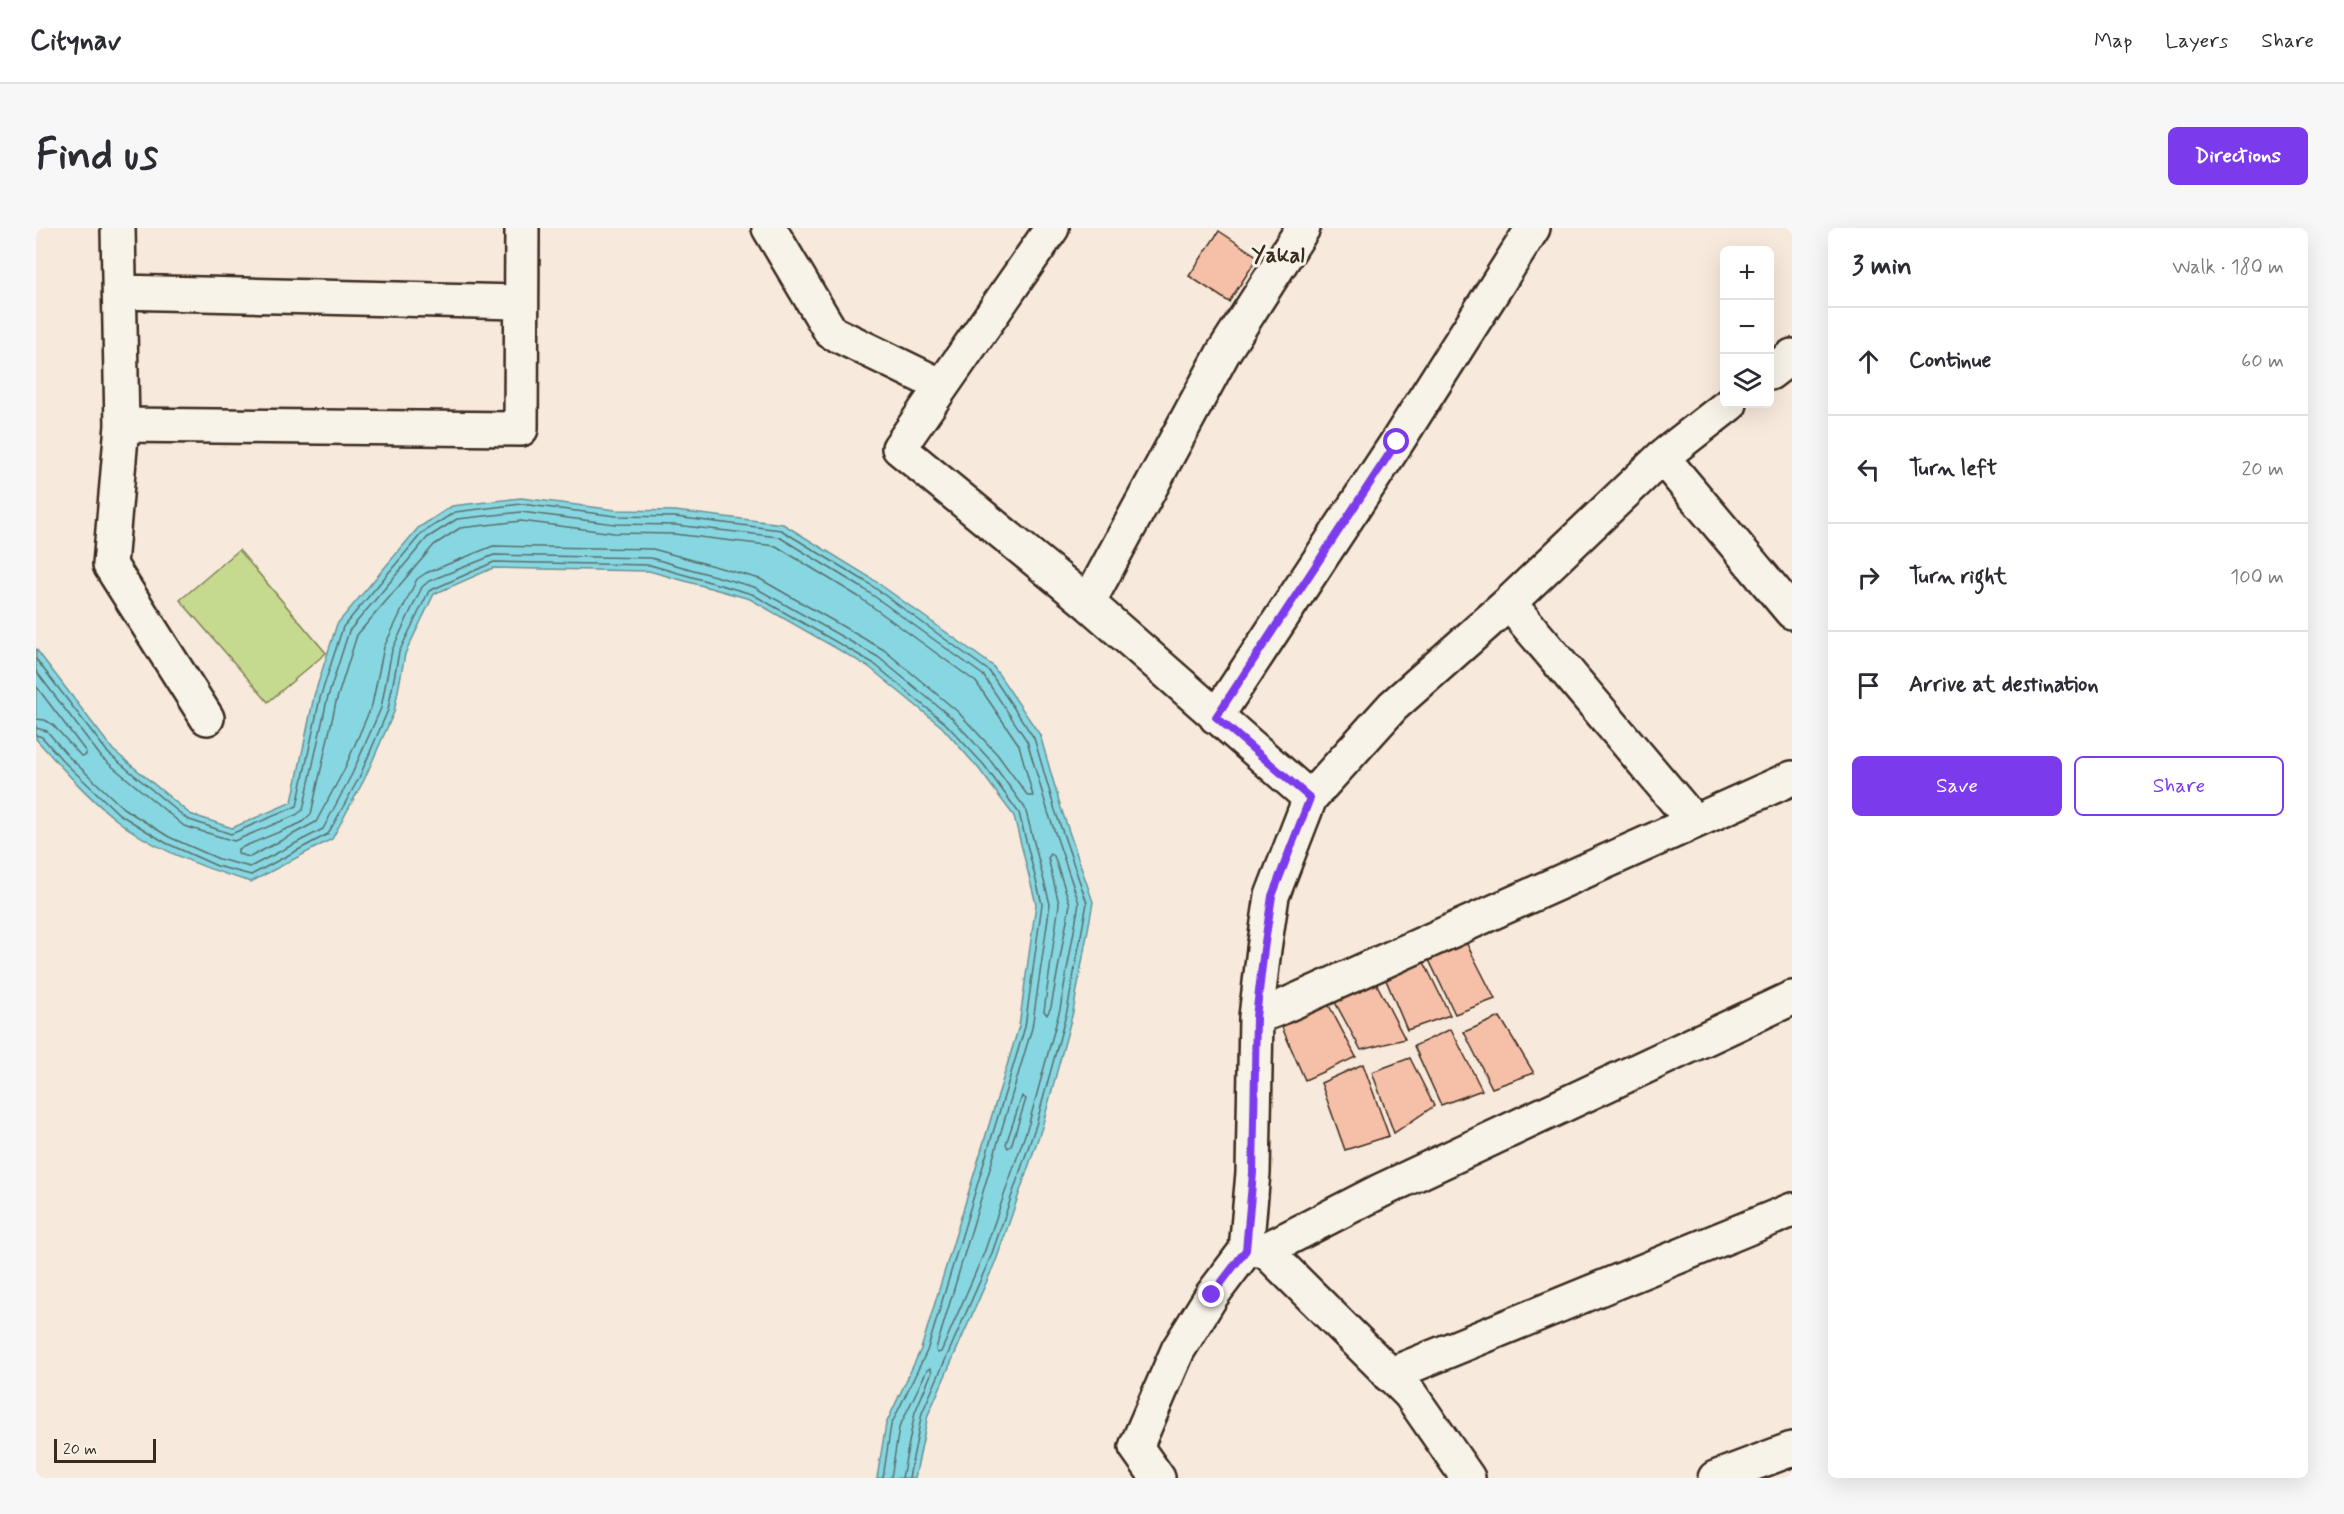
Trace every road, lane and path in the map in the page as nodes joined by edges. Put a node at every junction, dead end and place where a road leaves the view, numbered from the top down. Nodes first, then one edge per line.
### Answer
1 (118, 228) edge
2 (522, 228) edge
3 (769, 228) edge
4 (1052, 228) edge
5 (1304, 228) edge
6 (1533, 228) edge
7 (120, 292) junction
8 (522, 302) junction
9 (1792, 356) edge
10 (1774, 370) edge
11 (942, 386) junction
12 (1725, 408) edge
13 (122, 425) junction
14 (1662, 457) junction
15 (1088, 603) junction
16 (1509, 603) junction
17 (1792, 612) edge
18 (1216, 717) junction
19 (207, 718) dead end
20 (1792, 778) edge
21 (1310, 798) junction
22 (1694, 822) junction
23 (1792, 998) edge
24 (1256, 1017) junction
25 (1792, 1210) edge
26 (1255, 1250) junction
27 (1389, 1375) junction
28 (1792, 1449) edge
29 (1158, 1478) edge
30 (1468, 1478) edge
31 (1715, 1478) edge

1 - 7 street
2 - 8 street
3 - 11 street
4 - 11 street
5 - 15 street
6 - 18 street
7 - 8 street
7 - 13 street
8 - 13 street
9 - 10 street
11 - 15 street
12 - 14 street
13 - 19 street
14 - 16 street
14 - 17 street
15 - 18 street
16 - 21 street
16 - 22 street
18 - 21 street
20 - 22 street
21 - 24 street
22 - 24 street
23 - 26 street
24 - 26 street
25 - 27 street
26 - 27 street
26 - 29 street
27 - 30 street
28 - 31 street

